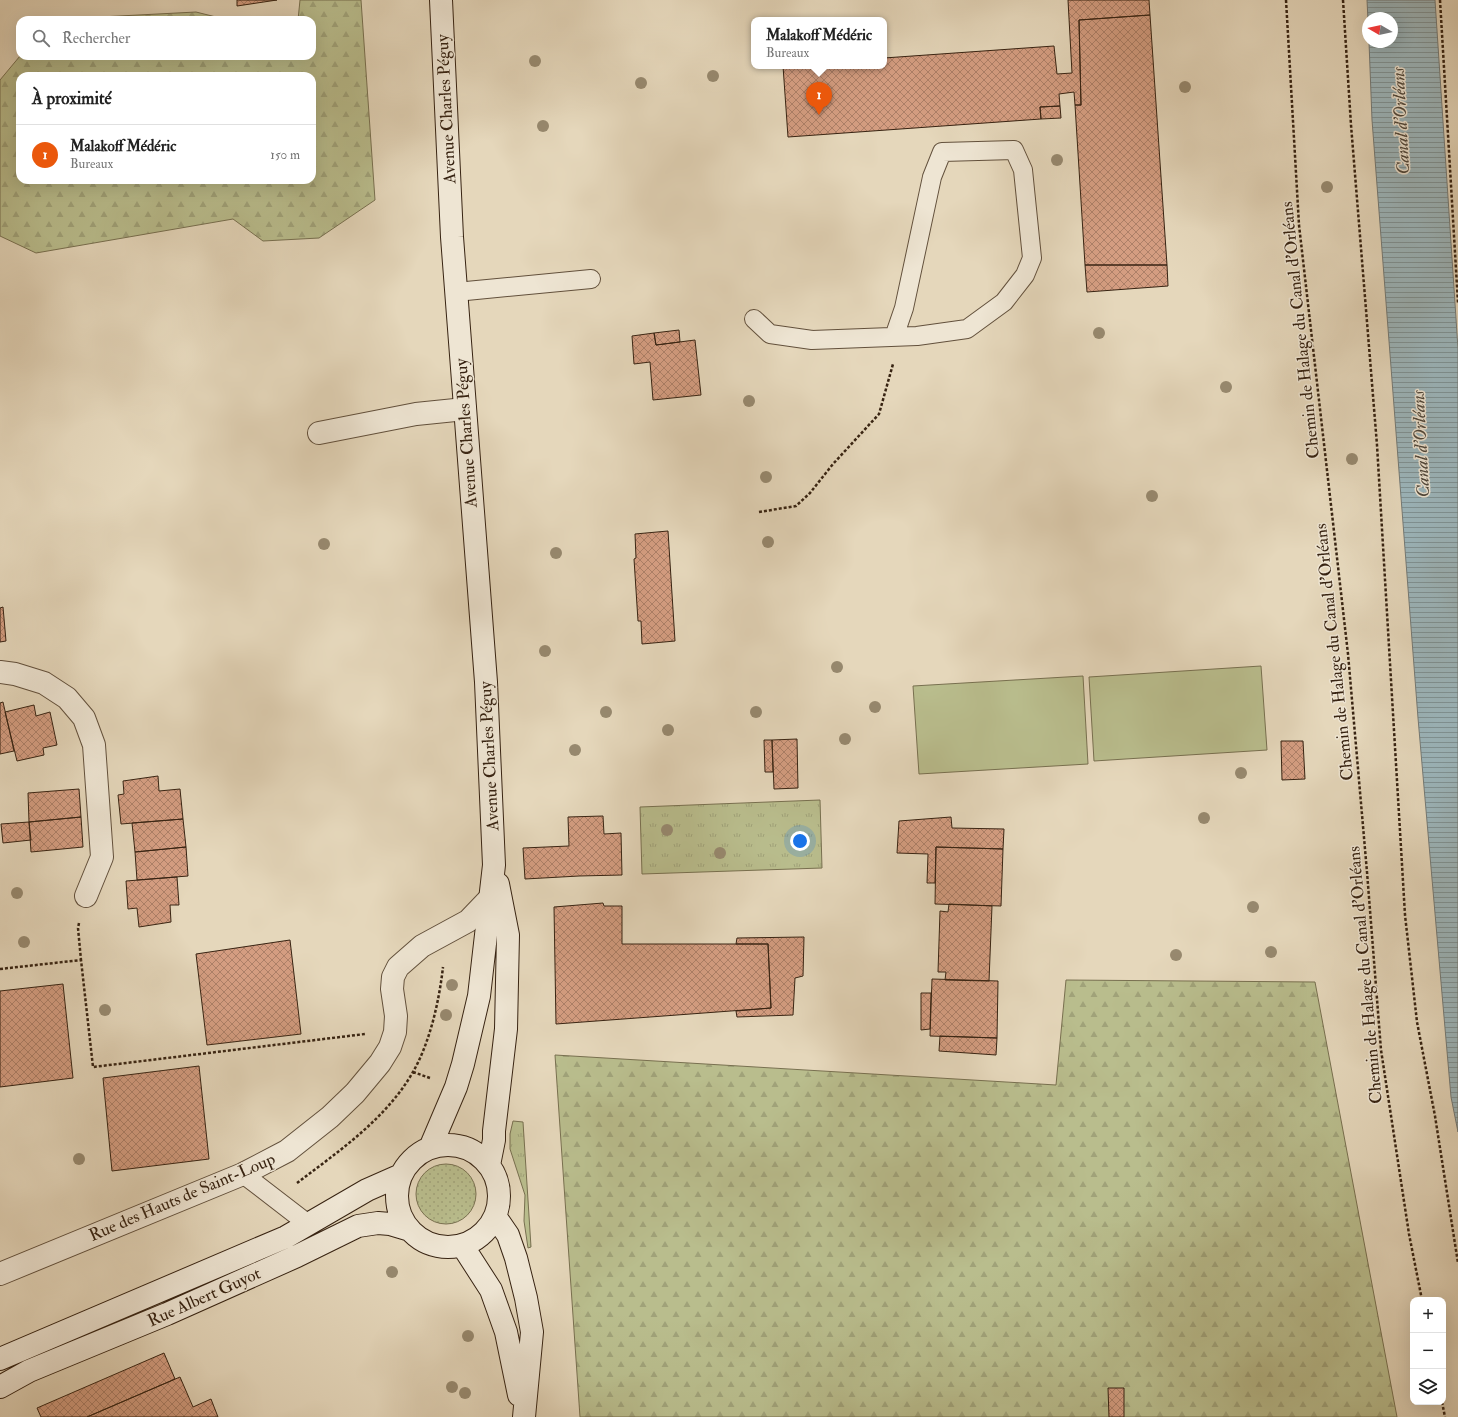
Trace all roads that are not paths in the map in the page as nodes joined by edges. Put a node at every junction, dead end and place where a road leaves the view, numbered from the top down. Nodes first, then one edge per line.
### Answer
1 (441, 0) edge
2 (591, 279) dead end
3 (456, 292) junction
4 (754, 319) dead end
5 (898, 337) junction
6 (464, 410) junction
7 (318, 433) dead end
8 (0, 672) edge
9 (494, 865) junction
10 (86, 896) road end
11 (490, 898) junction
12 (430, 1148) junction
13 (489, 1165) junction
14 (243, 1174) junction
15 (401, 1175) junction
16 (495, 1216) junction
17 (308, 1224) junction
18 (410, 1230) junction
19 (462, 1245) junction
20 (0, 1274) edge
21 (0, 1359) edge
22 (0, 1387) edge

1 - 3 main road, Avenue Charles Péguy
2 - 3 lane
3 - 6 main road, Avenue Charles Péguy
4 - 5 lane
5 - 5 lane
6 - 7 main road
6 - 9 main road, Avenue Charles Péguy
8 - 10 main road
9 - 11 main road, Avenue Charles Péguy
9 - 13 main road, Avenue Charles Péguy
11 - 12 main road, Avenue Charles Péguy
11 - 14 main road, Rue des Hauts de Saint-Loup
12 - 13 main road
12 - 15 main road
13 - 16 main road
14 - 17 lane
14 - 20 main road, Rue des Hauts de Saint-Loup
15 - 17 main road, Rue Albert Guyot
15 - 18 main road
16 - 19 main road
16 - 19 main road
17 - 21 main road, Rue Albert Guyot
18 - 19 main road
18 - 22 main road, Rue Albert Guyot

